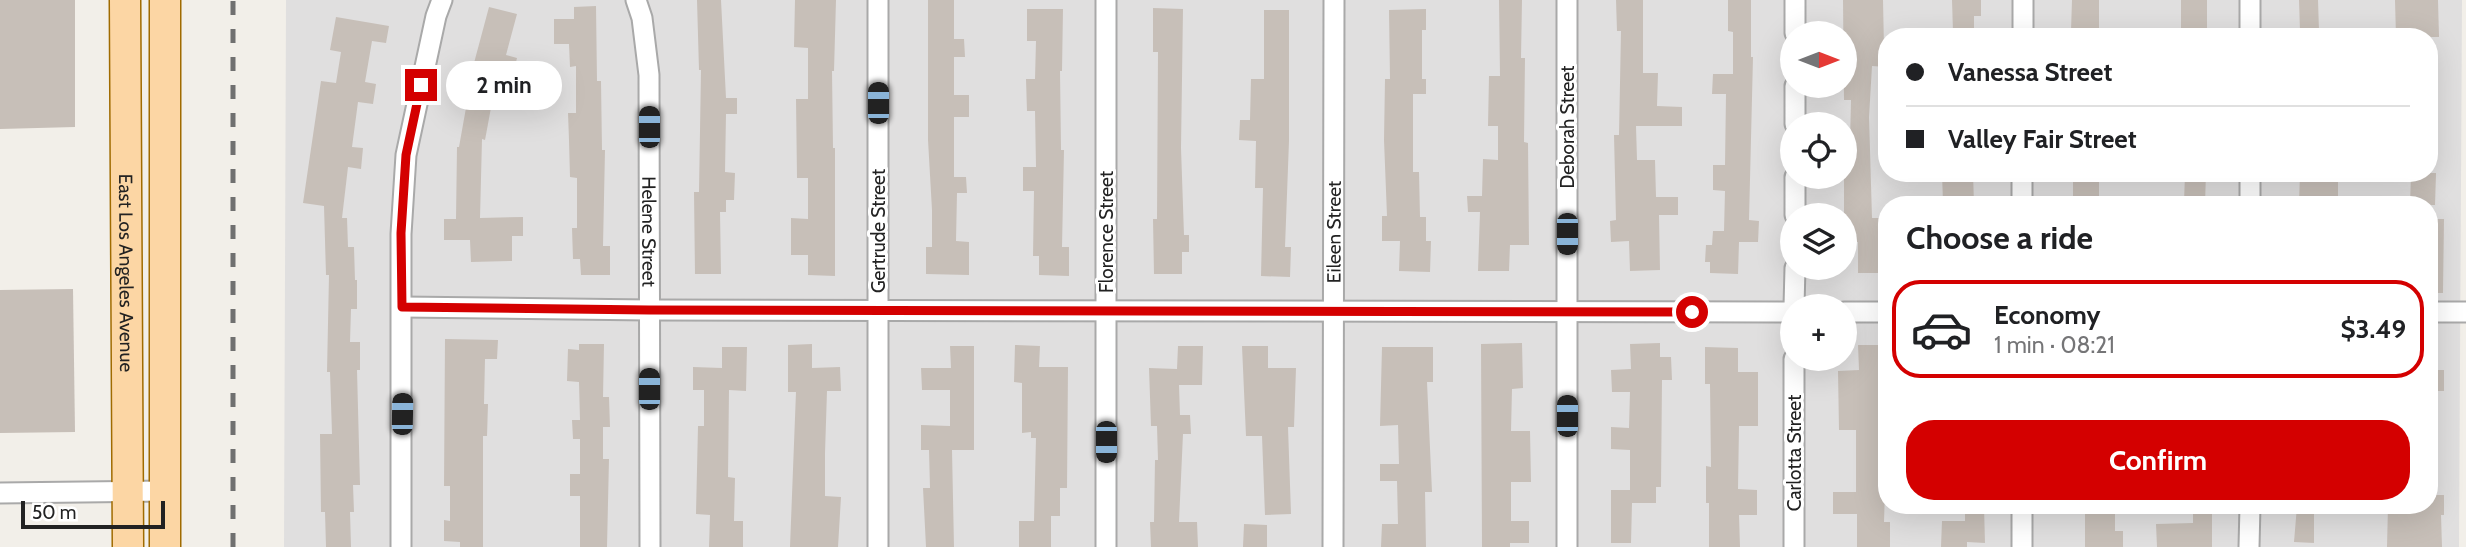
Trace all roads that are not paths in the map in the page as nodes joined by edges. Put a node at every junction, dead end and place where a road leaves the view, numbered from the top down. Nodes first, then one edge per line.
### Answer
1 (125, 0) edge
2 (165, 0) edge
3 (442, 0) edge
4 (636, 0) edge
5 (878, 0) edge
6 (1106, 0) edge
7 (1334, 0) edge
8 (1567, 0) edge
9 (1795, 0) edge
10 (2023, 0) edge
11 (2250, 0) edge
12 (1795, 21) edge
13 (2023, 28) edge
14 (2250, 28) edge
15 (402, 307) junction
16 (649, 310) junction
17 (878, 310) junction
18 (1106, 311) junction
19 (1333, 312) junction
20 (1567, 312) junction
21 (1780, 312) edge
22 (1857, 312) edge
23 (1878, 312) edge
24 (2438, 312) edge
25 (2466, 312) edge
26 (1794, 371) edge
27 (165, 491) junction
28 (128, 492) junction
29 (0, 493) edge
30 (2022, 514) edge
31 (2249, 514) edge
32 (128, 547) edge
33 (165, 547) edge
34 (401, 547) edge
35 (650, 547) edge
36 (878, 547) edge
37 (1106, 547) edge
38 (1333, 547) edge
39 (1567, 547) edge
40 (1794, 547) edge
41 (2022, 547) edge
42 (2249, 547) edge

1 - 28 main road, East Los Angeles Avenue
2 - 27 main road, East Los Angeles Avenue
3 - 15 street
4 - 16 street, Helene Street
5 - 17 street, Gertrude Street
6 - 18 street, Florence Street
7 - 19 street, Eileen Street
8 - 20 street, Deborah Street
9 - 12 street
10 - 13 street
11 - 14 street
15 - 16 street
15 - 34 street
16 - 17 street
16 - 35 street, Helene Street
17 - 18 street
17 - 36 street, Gertrude Street
18 - 19 street
18 - 37 street, Florence Street
19 - 20 street
19 - 38 street, Eileen Street
20 - 21 street
20 - 39 street, Deborah Street
22 - 23 street
24 - 25 street
26 - 40 street, Carlotta Street
27 - 28 street
27 - 33 main road, East Los Angeles Avenue
28 - 29 street
28 - 32 main road, East Los Angeles Avenue
30 - 41 street
31 - 42 street

